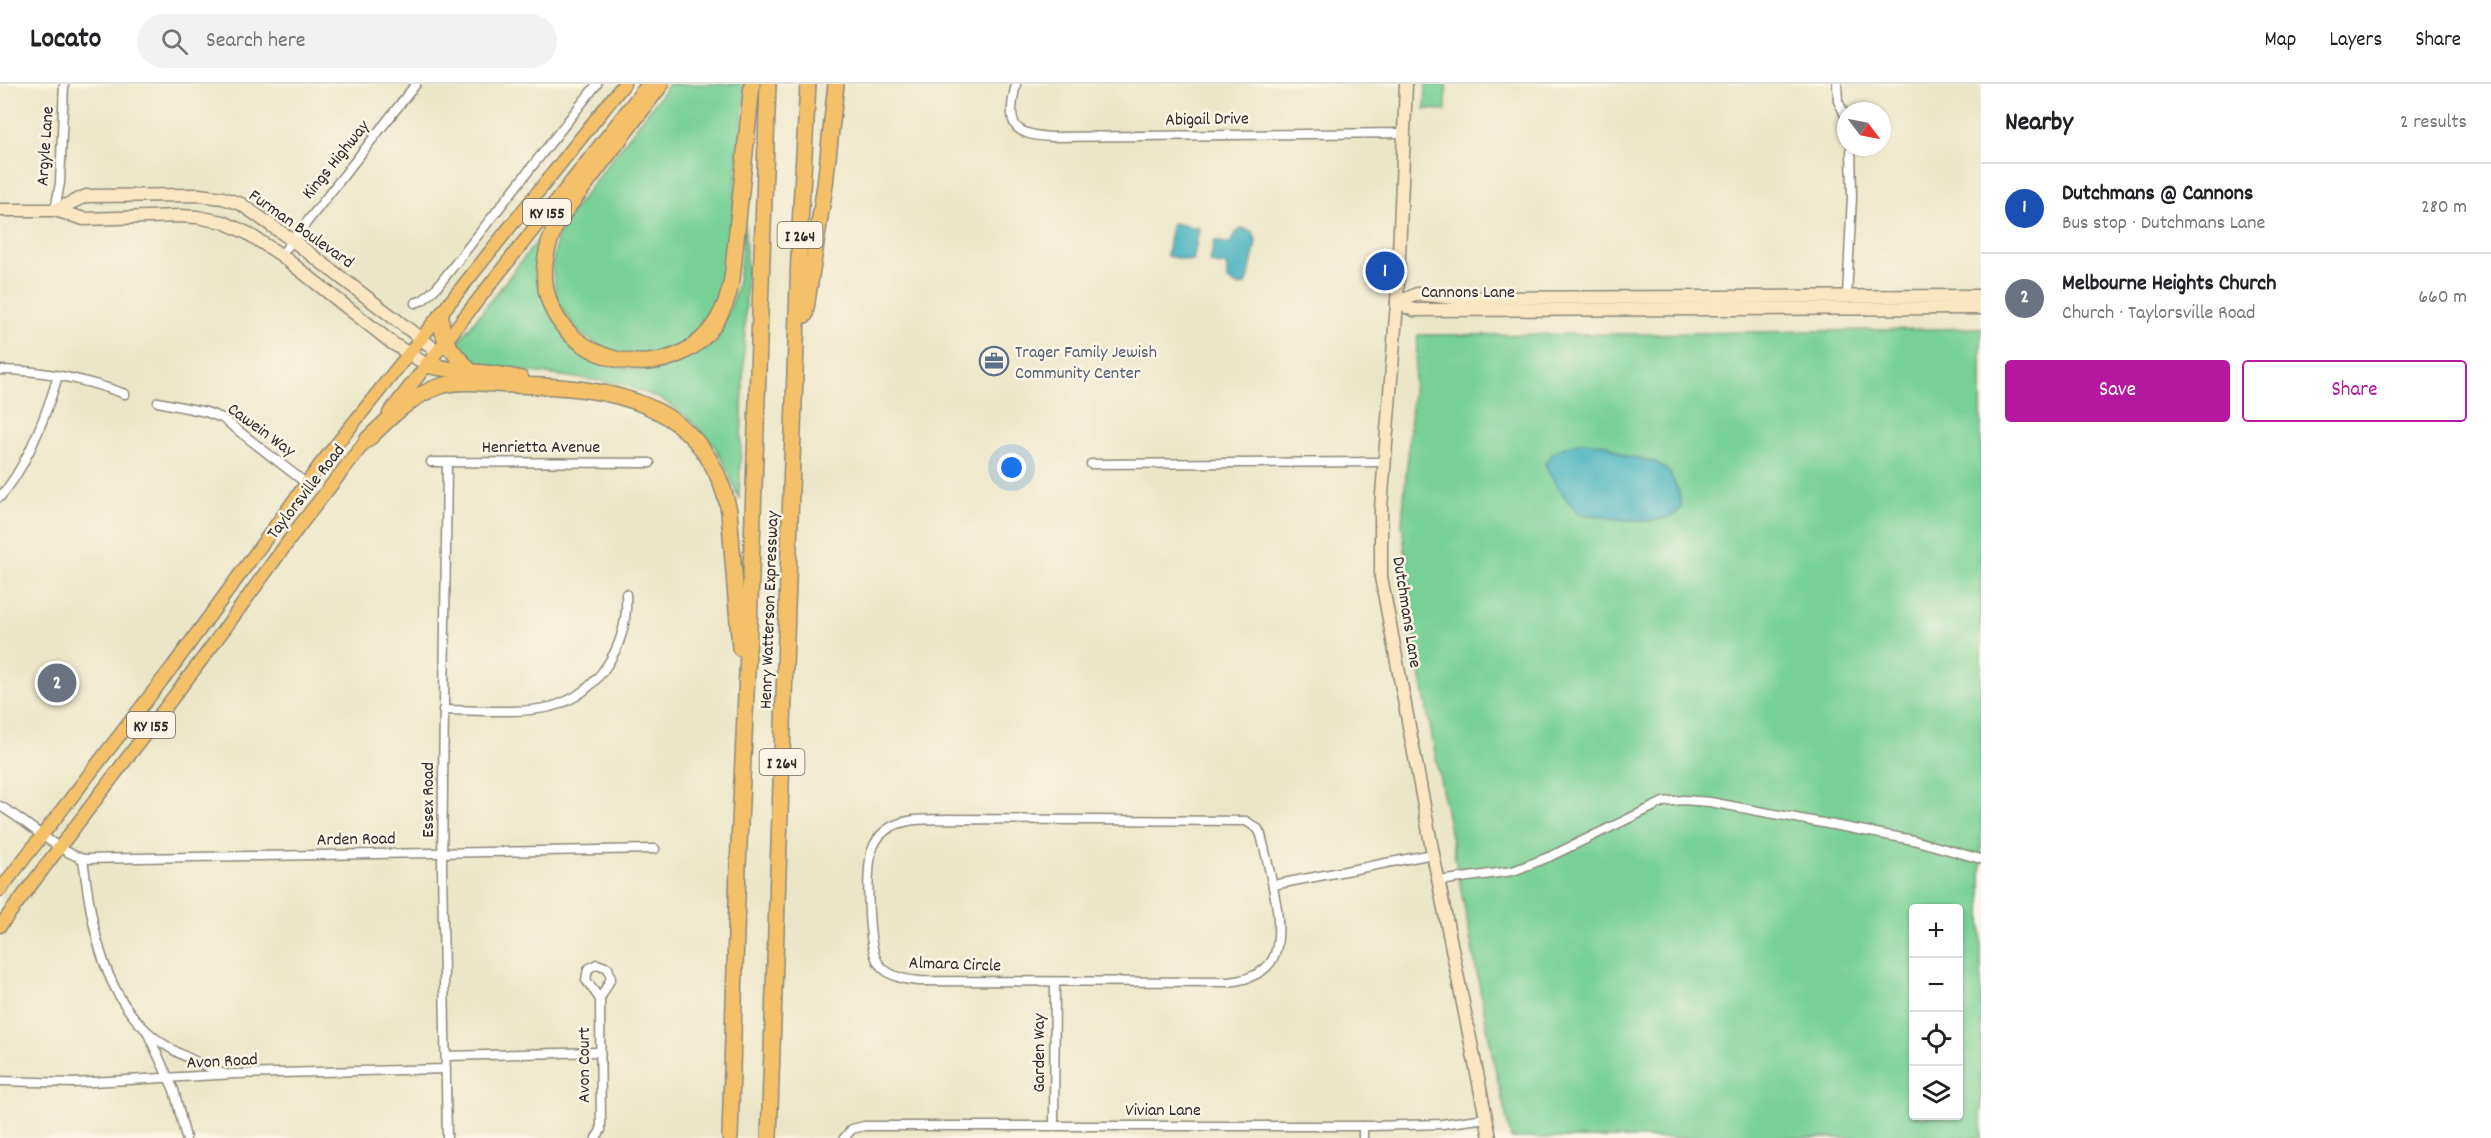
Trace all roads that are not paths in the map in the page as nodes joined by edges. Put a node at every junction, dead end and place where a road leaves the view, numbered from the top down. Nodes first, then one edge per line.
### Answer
1 (64, 84) edge
2 (416, 84) edge
3 (597, 84) edge
4 (624, 84) edge
5 (648, 84) edge
6 (661, 84) edge
7 (752, 84) edge
8 (768, 84) edge
9 (808, 84) edge
10 (836, 84) edge
11 (1016, 84) edge
12 (1406, 84) edge
13 (1837, 84) edge
14 (1838, 102) edge
15 (1403, 133) junction
16 (1851, 156) edge
17 (0, 210) edge
18 (55, 210) junction
19 (292, 240) junction
20 (280, 255) junction
21 (1981, 296) edge
22 (1847, 302) junction
23 (415, 303) dead end
24 (1397, 303) junction
25 (1981, 308) edge
26 (441, 316) junction
27 (422, 339) junction
28 (442, 346) junction
29 (409, 354) junction
30 (427, 365) junction
31 (0, 370) edge
32 (469, 370) junction
33 (58, 376) junction
34 (545, 386) junction
35 (795, 386) junction
36 (125, 394) dead end
37 (158, 402) dead end
38 (367, 440) junction
39 (431, 462) dead end
40 (447, 462) junction
41 (1384, 462) junction
42 (650, 463) dead end
43 (1091, 464) dead end
44 (307, 484) junction
45 (0, 497) edge
46 (626, 594) dead end
47 (744, 702) junction
48 (443, 710) junction
49 (0, 806) edge
50 (42, 834) junction
51 (60, 847) junction
52 (656, 849) dead end
53 (443, 853) junction
54 (1433, 854) junction
55 (83, 859) junction
56 (1981, 859) edge
57 (1439, 881) junction
58 (1273, 885) junction
59 (0, 890) edge
60 (0, 926) edge
61 (1055, 983) junction
62 (600, 999) dead end
63 (147, 1031) junction
64 (732, 1038) junction
65 (599, 1052) junction
66 (446, 1056) junction
67 (446, 1069) junction
68 (226, 1075) junction
69 (170, 1079) junction
70 (0, 1081) edge
71 (1486, 1119) junction
72 (1054, 1124) junction
73 (1363, 1126) junction
74 (598, 1134) edge
75 (186, 1138) edge
76 (447, 1138) edge
77 (607, 1138) edge
78 (720, 1138) edge
79 (730, 1138) edge
80 (770, 1138) edge
81 (843, 1138) edge
82 (1363, 1138) edge
83 (1490, 1138) edge

1 - 18 street, Argyle Lane
2 - 19 street, Kings Highway
3 - 23 street
4 - 26 main road, Taylorsville Road / KY 155
5 - 28 main road, Taylorsville Road / KY 155
6 - 7 highway
8 - 47 highway, Henry Watterson Expressway / I 264
9 - 35 highway, Henry Watterson Expressway / I 264
10 - 35 highway
11 - 15 street, Abigail Drive
12 - 15 main road, Dutchmans Lane
13 - 14 street
15 - 24 main road, Dutchmans Lane
16 - 22 street
17 - 18 main road, Furman Boulevard
18 - 19 main road, Furman Boulevard
18 - 20 main road, Furman Boulevard
19 - 20 street, Kings Highway
19 - 27 main road, Furman Boulevard
20 - 29 main road, Furman Boulevard
21 - 22 main road, Cannons Lane
22 - 24 main road, Cannons Lane
22 - 25 main road, Cannons Lane
24 - 41 main road, Dutchmans Lane
26 - 27 main road, Taylorsville Road / KY 155
26 - 28 highway
27 - 28 main road, Furman Boulevard
27 - 29 main road, Taylorsville Road / KY 155
28 - 30 main road, Taylorsville Road / KY 155
28 - 32 highway
29 - 30 main road, Furman Boulevard
29 - 44 main road, Taylorsville Road / KY 155
30 - 32 highway
30 - 38 main road, Taylorsville Road / KY 155
31 - 33 street
32 - 34 highway
33 - 36 street
33 - 45 street
34 - 38 highway
34 - 47 highway
35 - 80 highway, Henry Watterson Expressway / I 264
37 - 44 street, Cawein Way
38 - 51 main road, Taylorsville Road / KY 155
39 - 40 street, Henrietta Avenue
40 - 42 street, Henrietta Avenue
40 - 48 street, Essex Road
41 - 43 street
41 - 54 main road, Dutchmans Lane
44 - 50 main road, Taylorsville Road / KY 155
46 - 48 street
47 - 64 highway, Henry Watterson Expressway / I 264
48 - 53 street, Essex Road
49 - 50 street, Arden Road
50 - 51 street, Arden Road
50 - 59 main road, Taylorsville Road / KY 155
51 - 55 street, Arden Road
51 - 60 main road, Taylorsville Road / KY 155
52 - 53 street, Arden Road
53 - 55 street, Arden Road
53 - 66 street, Essex Road
54 - 57 main road, Dutchmans Lane
54 - 58 street
55 - 63 street
56 - 57 street
57 - 71 main road, Dutchmans Lane
58 - 61 street, Almara Circle
58 - 61 street, Almara Circle
61 - 72 street, Garden Way
62 - 65 street, Avon Court
63 - 68 street
63 - 69 street
64 - 78 highway
64 - 79 highway, Henry Watterson Expressway / I 264
65 - 66 street
65 - 74 street, Avon Court
66 - 67 street, Essex Road
67 - 68 street, Avon Road
67 - 76 street, Essex Road
68 - 69 street, Avon Road
69 - 70 street, Avon Road
69 - 75 street
71 - 73 street, Vivian Lane
71 - 83 main road, Dutchmans Lane
72 - 73 street, Vivian Lane
72 - 81 street, Vivian Lane
73 - 82 street
74 - 77 street, Avon Court

